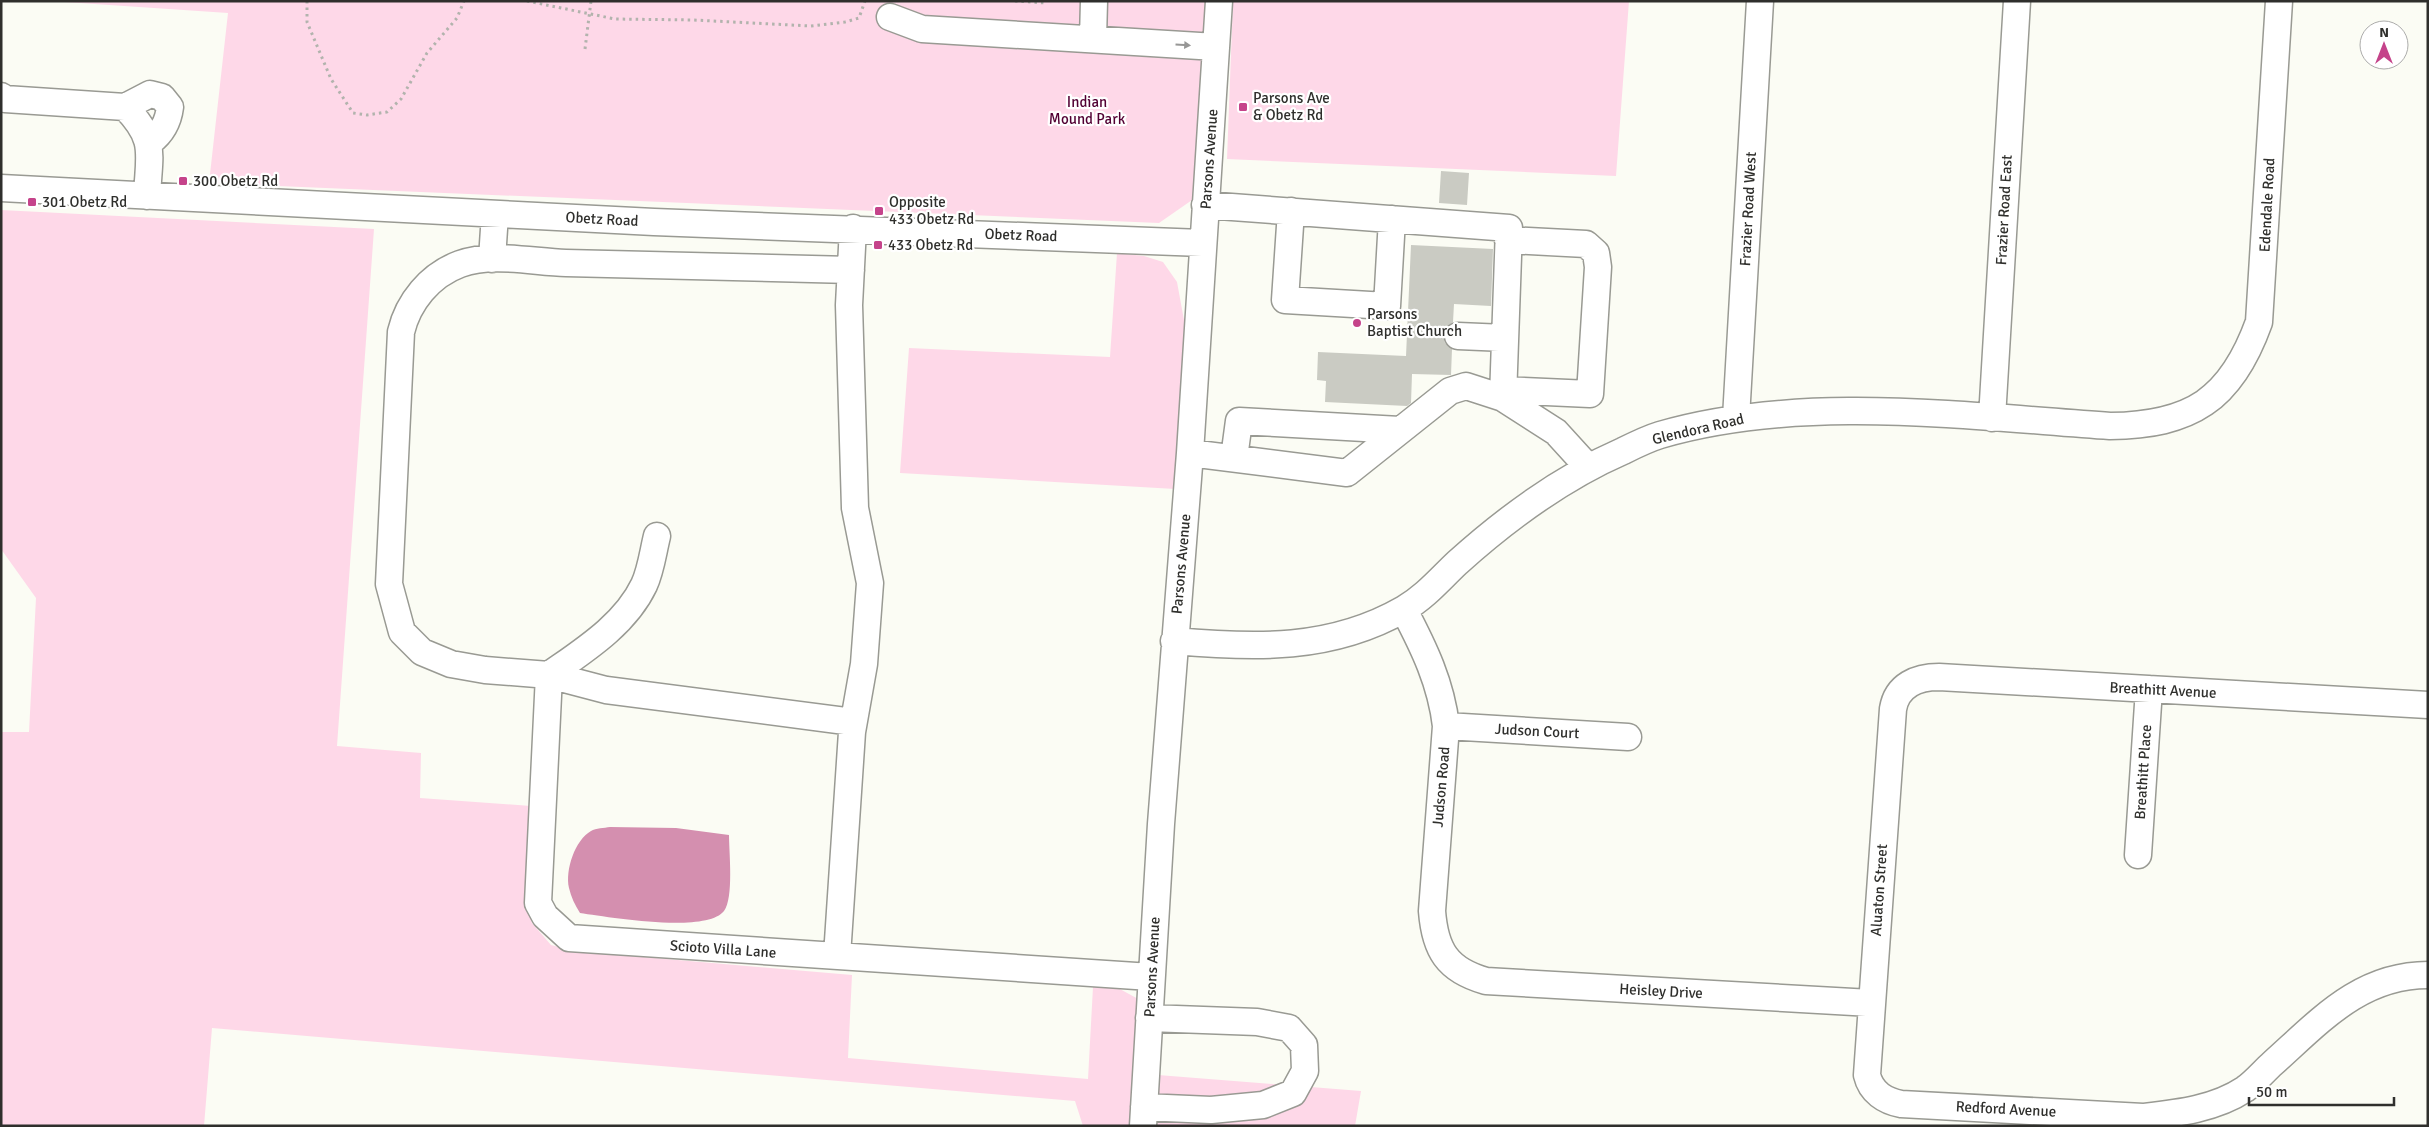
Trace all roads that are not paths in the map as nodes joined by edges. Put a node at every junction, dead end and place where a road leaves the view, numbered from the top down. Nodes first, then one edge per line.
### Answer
1 (1094, 1) edge
2 (1218, 1) edge
3 (1760, 1) edge
4 (2016, 1) edge
5 (2279, 1) edge
6 (890, 17) dead end
7 (1093, 39) junction
8 (1216, 47) junction
9 (1, 96) edge
10 (1, 188) edge
11 (147, 196) junction
12 (1205, 205) junction
13 (1291, 212) junction
14 (495, 214) junction
15 (1392, 219) junction
16 (853, 228) junction
17 (1508, 240) junction
18 (1202, 243) junction
19 (492, 258) junction
20 (851, 270) junction
21 (1458, 336) dead end
22 (1505, 338) junction
23 (1503, 394) junction
24 (2215, 395) joint
25 (1736, 418) junction
26 (1992, 418) junction
27 (1400, 430) junction
28 (1190, 453) junction
29 (1234, 458) junction
30 (1588, 466) junction
31 (657, 536) dead end
32 (1404, 610) junction
33 (1174, 641) junction
34 (549, 675) junction
35 (1902, 689) joint
36 (2149, 689) junction
37 (2428, 705) edge
38 (853, 722) junction
39 (1446, 726) junction
40 (1628, 736) dead end
41 (2138, 855) dead end
42 (838, 956) junction
43 (1454, 967) joint
44 (2428, 975) edge
45 (1151, 977) junction
46 (1870, 1003) junction
47 (1149, 1018) junction
48 (1875, 1091) joint
49 (1143, 1116) edge

1 - 7 street
2 - 8 street, Parsons Avenue
3 - 25 street, Frazier Road West
4 - 26 street, Frazier Road East
5 - 24 street, Edendale Road
6 - 7 street
7 -> 8 street
8 - 12 street, Parsons Avenue
9 - 11 street
10 - 11 street, Obetz Road
11 - 14 street, Obetz Road
12 - 13 street
12 - 18 street, Parsons Avenue
13 - 15 street
13 - 15 street
14 - 16 street, Obetz Road
14 - 19 street
15 - 17 street
16 - 18 street, Obetz Road
16 - 20 street
17 - 22 street
17 - 23 street
18 - 28 street, Parsons Avenue
19 - 20 street
19 - 34 street
20 - 38 street
21 - 22 street
22 - 23 street
23 - 27 street
23 - 30 street
24 - 26 street, Glendora Road
25 - 26 street, Glendora Road
25 - 30 street, Glendora Road
27 - 29 street
27 - 29 street
28 - 29 street
28 - 33 street, Parsons Avenue
30 - 32 street, Glendora Road
31 - 34 street
32 - 33 street, Glendora Road
32 - 39 street, Judson Road
33 - 45 street, Parsons Avenue
34 - 38 street
34 - 42 street, Scioto Villa Lane
35 - 36 street, Breathitt Avenue
35 - 46 street, Aluaton Street
36 - 37 street, Breathitt Avenue
36 - 41 street, Breathitt Place
38 - 42 street
39 - 40 street, Judson Court
39 - 43 street, Judson Road
42 - 45 street, Scioto Villa Lane
43 - 46 street, Heisley Drive
44 - 48 street, Redford Avenue
45 - 47 street, Parsons Avenue
46 - 48 street, Aluaton Street
47 - 49 street, Parsons Avenue
47 - 49 street

